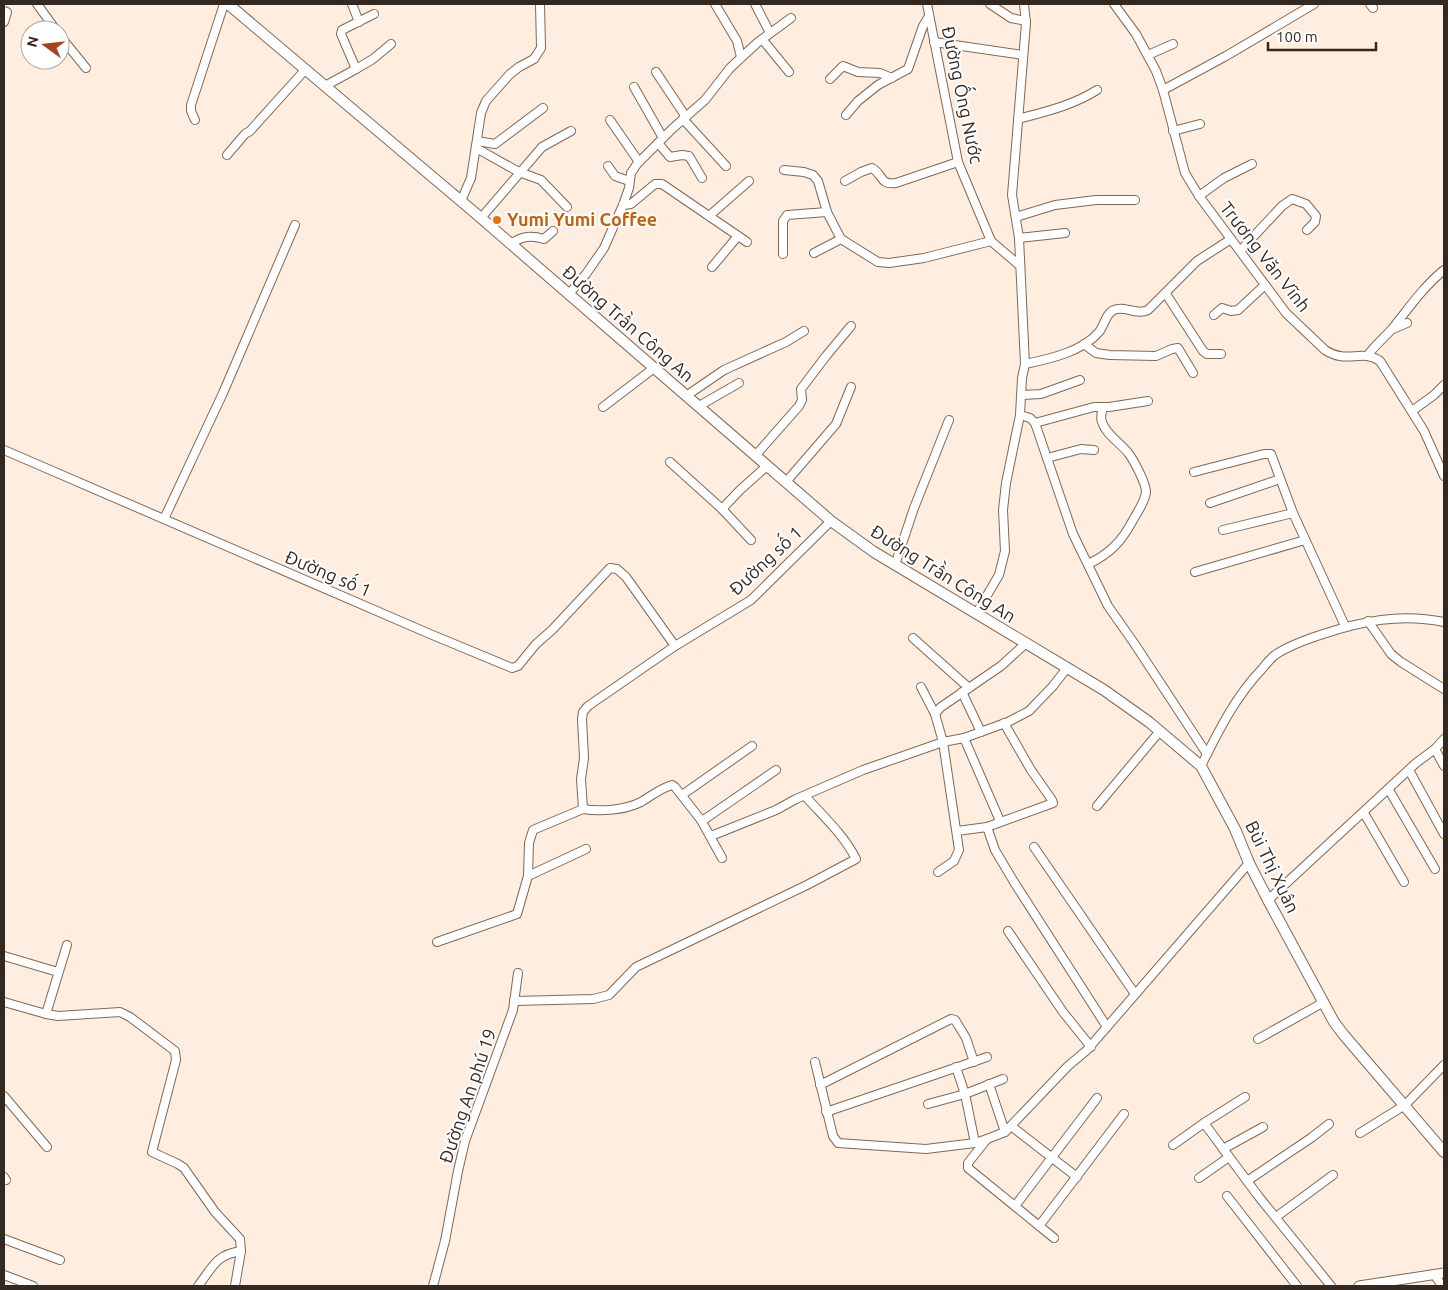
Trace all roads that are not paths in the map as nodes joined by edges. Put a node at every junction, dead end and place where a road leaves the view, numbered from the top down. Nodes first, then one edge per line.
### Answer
1 (10, 4) edge
2 (37, 4) edge
3 (224, 4) edge
4 (228, 4) edge
5 (352, 4) edge
6 (540, 4) edge
7 (715, 4) edge
8 (755, 4) edge
9 (926, 4) edge
10 (990, 4) edge
11 (1024, 4) edge
12 (1114, 4) edge
13 (1308, 5) edge
14 (5, 12) edge
15 (374, 14) dead end
16 (929, 16) junction
17 (791, 18) dead end
18 (49, 20) edge
19 (1026, 21) junction
20 (4, 22) edge
21 (359, 22) junction
22 (770, 33) junction
23 (762, 39) junction
24 (934, 42) junction
25 (391, 44) dead end
26 (1173, 44) dead end
27 (70, 48) edge
28 (1023, 55) junction
29 (1148, 55) junction
30 (741, 57) junction
31 (86, 68) dead end
32 (356, 69) junction
33 (306, 70) junction
34 (656, 72) dead end
35 (789, 72) dead end
36 (892, 78) junction
37 (830, 79) dead end
38 (325, 86) junction
39 (634, 87) dead end
40 (1097, 90) dead end
41 (1163, 90) junction
42 (543, 108) dead end
43 (846, 115) dead end
44 (684, 118) junction
45 (1018, 119) junction
46 (195, 120) dead end
47 (610, 120) dead end
48 (1200, 124) dead end
49 (571, 131) dead end
50 (1173, 131) junction
51 (661, 140) junction
52 (477, 145) junction
53 (227, 155) dead end
54 (639, 162) junction
55 (958, 162) junction
56 (1252, 164) dead end
57 (608, 166) dead end
58 (726, 166) dead end
59 (784, 170) dead end
60 (519, 172) junction
61 (702, 178) dead end
62 (749, 180) dead end
63 (629, 181) junction
64 (845, 181) dead end
65 (1199, 196) junction
66 (1135, 200) dead end
67 (461, 201) junction
68 (623, 205) junction
69 (567, 207) dead end
70 (827, 212) junction
71 (709, 216) junction
72 (1016, 217) junction
73 (481, 218) junction
74 (295, 225) dead end
75 (1307, 230) dead end
76 (553, 231) dead end
77 (1065, 233) dead end
78 (738, 236) junction
79 (1019, 238) junction
80 (841, 239) junction
81 (1230, 239) junction
82 (991, 241) junction
83 (747, 242) dead end
84 (511, 244) junction
85 (1240, 251) junction
86 (814, 253) dead end
87 (783, 254) dead end
88 (1019, 265) junction
89 (712, 267) dead end
90 (1444, 270) edge
91 (1265, 285) junction
92 (569, 294) junction
93 (1166, 294) junction
94 (1214, 315) dead end
95 (1407, 323) dead end
96 (851, 326) dead end
97 (804, 330) dead end
98 (1391, 330) junction
99 (1084, 344) junction
100 (1220, 354) dead end
101 (1368, 355) junction
102 (1025, 364) junction
103 (654, 368) junction
104 (1193, 374) dead end
105 (1080, 380) dead end
106 (739, 383) dead end
107 (1444, 385) edge
108 (851, 388) dead end
109 (1022, 395) junction
110 (686, 396) junction
111 (1148, 401) dead end
112 (699, 406) junction
113 (1103, 406) junction
114 (603, 407) dead end
115 (1412, 411) junction
116 (1020, 415) junction
117 (949, 420) dead end
118 (1035, 423) junction
119 (4, 450) edge
120 (1094, 450) dead end
121 (755, 456) junction
122 (1047, 458) junction
123 (670, 462) dead end
124 (767, 466) junction
125 (1194, 472) dead end
126 (1444, 476) edge
127 (1280, 479) junction
128 (786, 482) junction
129 (1210, 503) dead end
130 (722, 509) junction
131 (1293, 513) junction
132 (164, 519) junction
133 (831, 520) junction
134 (1223, 530) dead end
135 (751, 540) dead end
136 (1305, 540) junction
137 (1088, 564) junction
138 (895, 565) junction
139 (1195, 572) dead end
140 (976, 614) junction
141 (1368, 621) junction
142 (1444, 622) edge
143 (1346, 626) junction
144 (912, 638) dead end
145 (672, 643) junction
146 (1025, 644) junction
147 (1067, 668) junction
148 (920, 687) dead end
149 (1444, 688) edge
150 (966, 690) junction
151 (935, 714) junction
152 (1004, 723) junction
153 (1160, 731) junction
154 (982, 732) junction
155 (964, 738) junction
156 (1444, 739) edge
157 (944, 742) junction
158 (752, 746) dead end
159 (1435, 750) junction
160 (1207, 754) junction
161 (1201, 766) junction
162 (1444, 766) edge
163 (776, 770) dead end
164 (1409, 770) junction
165 (1389, 790) junction
166 (682, 795) junction
167 (805, 796) junction
168 (1097, 806) dead end
169 (584, 809) junction
170 (1364, 813) junction
171 (701, 820) junction
172 (1000, 821) junction
173 (987, 826) junction
174 (957, 831) junction
175 (1444, 834) edge
176 (711, 836) junction
177 (1034, 847) dead end
178 (586, 849) dead end
179 (722, 858) dead end
180 (1249, 864) junction
181 (1435, 870) dead end
182 (938, 872) dead end
183 (528, 876) junction
184 (1404, 882) dead end
185 (1268, 900) junction
186 (1008, 931) dead end
187 (437, 942) dead end
188 (67, 945) dead end
189 (4, 956) edge
190 (58, 972) junction
191 (518, 973) dead end
192 (1135, 994) junction
193 (514, 1001) junction
194 (4, 1002) edge
195 (1324, 1002) junction
196 (46, 1014) junction
197 (1107, 1027) junction
198 (1258, 1039) dead end
199 (1090, 1047) junction
200 (987, 1057) dead end
201 (815, 1062) dead end
202 (974, 1062) junction
203 (1444, 1065) edge
204 (956, 1067) junction
205 (1003, 1079) dead end
206 (989, 1084) junction
207 (820, 1085) junction
208 (965, 1094) junction
209 (4, 1096) edge
210 (1245, 1097) dead end
211 (1097, 1098) dead end
212 (928, 1104) dead end
213 (1404, 1105) junction
214 (826, 1112) junction
215 (1124, 1114) dead end
216 (1204, 1123) junction
217 (1329, 1124) dead end
218 (1011, 1126) junction
219 (1263, 1127) dead end
220 (1005, 1132) junction
221 (1360, 1133) dead end
222 (987, 1139) junction
223 (975, 1143) junction
224 (1172, 1146) dead end
225 (48, 1147) dead end
226 (1223, 1149) junction
227 (1444, 1152) edge
228 (1229, 1157) junction
229 (1052, 1158) junction
230 (1333, 1175) dead end
231 (1077, 1177) junction
232 (1199, 1178) dead end
233 (1247, 1181) junction
234 (1227, 1196) dead end
235 (1015, 1206) junction
236 (1276, 1218) junction
237 (1040, 1226) junction
238 (1054, 1238) dead end
239 (4, 1239) edge
240 (241, 1251) junction
241 (60, 1260) dead end
242 (1444, 1273) edge
243 (1434, 1274) junction
244 (4, 1275) edge
245 (33, 1286) edge
246 (198, 1286) edge
247 (235, 1286) edge
248 (433, 1286) edge
249 (1297, 1286) edge
250 (1330, 1286) edge
251 (1359, 1286) edge
252 (1442, 1286) edge

1 - 14 street
2 - 18 street
3 - 46 street
4 - 33 main road, Đường Trần Công An
5 - 21 street
6 - 52 street
7 - 30 street
8 - 22 street
9 - 16 street, Đường Ống Nước
10 - 19 street
11 - 19 street
12 - 29 street, Trương Văn Vĩnh
13 - 41 street
14 - 20 street
15 - 21 street
16 - 24 street, Đường Ống Nước
16 - 36 street
17 - 22 street
19 - 28 street
21 - 32 street
22 - 23 street
23 - 30 street
23 - 35 street
24 - 28 street
24 - 55 street, Đường Ống Nước
25 - 32 street
26 - 29 street
27 - 31 street
28 - 45 street
29 - 41 street, Trương Văn Vĩnh
30 - 44 street
32 - 38 street
33 - 38 main road, Đường Trần Công An
33 - 53 street
34 - 44 street
36 - 37 street
36 - 43 street
38 - 67 main road, Đường Trần Công An
39 - 51 street
40 - 45 street
41 - 50 street, Trương Văn Vĩnh
42 - 52 street
44 - 51 street
44 - 58 street
45 - 72 street
47 - 54 street
48 - 50 street
49 - 60 street
50 - 65 street, Trương Văn Vĩnh
51 - 54 street
51 - 61 street
52 - 60 street
52 - 67 street
54 - 63 street
55 - 64 street
55 - 82 street, Đường Ống Nước
56 - 65 street
57 - 63 street
59 - 70 street
60 - 69 street
60 - 73 street
62 - 71 street
63 - 68 street
65 - 81 street, Trương Văn Vĩnh
66 - 72 street
67 - 73 main road, Đường Trần Công An
68 - 71 street
68 - 92 street
70 - 80 street
70 - 87 street
71 - 78 street
72 - 79 street
73 - 84 main road, Đường Trần Công An
74 - 132 street
75 - 85 street
76 - 84 street
77 - 79 street
78 - 83 street
78 - 89 street
79 - 88 street
80 - 82 street
80 - 86 street
81 - 85 street, Trương Văn Vĩnh
81 - 93 street
82 - 88 street, Đường Ống Nước
84 - 92 main road, Đường Trần Công An
85 - 91 street, Trương Văn Vĩnh
88 - 102 street
90 - 98 street
91 - 94 street
91 - 101 street, Trương Văn Vĩnh
92 - 103 main road, Đường Trần Công An
93 - 99 street
93 - 100 street
95 - 98 street
96 - 121 street
97 - 110 street
98 - 101 street
99 - 102 street
99 - 104 street
101 - 115 street
102 - 109 street
103 - 110 main road, Đường Trần Công An
103 - 114 street
105 - 109 street
106 - 112 street
107 - 115 street
108 - 128 street
109 - 116 street
110 - 112 main road, Đường Trần Công An
111 - 113 street
112 - 121 main road, Đường Trần Công An
113 - 118 street
113 - 137 street
115 - 126 street
116 - 118 street
116 - 140 street
117 - 138 street
118 - 122 street
119 - 132 street, Đường số 1
120 - 122 street
121 - 124 main road, Đường Trần Công An
122 - 137 street
123 - 130 street
124 - 128 main road, Đường Trần Công An
124 - 130 street
125 - 127 street
127 - 129 street
127 - 131 street
128 - 133 main road, Đường Trần Công An
130 - 135 street
131 - 134 street
131 - 136 street
132 - 145 street, Đường số 1
133 - 138 main road, Đường Trần Công An
133 - 145 street, Đường số 1
136 - 139 street
136 - 143 street
137 - 160 street
138 - 140 main road, Đường Trần Công An
140 - 146 main road, Đường Trần Công An
141 - 142 street
141 - 143 street
141 - 149 street
143 - 160 street
144 - 150 street
145 - 169 street, Đường số 1
146 - 147 main road, Bùi Thị Xuân
146 - 150 street
147 - 152 street
147 - 153 main road, Bùi Thị Xuân
148 - 151 street
150 - 151 street
150 - 154 street
151 - 157 street
152 - 154 street
152 - 172 street
153 - 161 main road, Bùi Thị Xuân
153 - 168 street
154 - 155 street
155 - 157 street
155 - 172 street
156 - 159 street
157 - 167 street
157 - 174 street
158 - 166 street
159 - 162 street
159 - 164 street
160 - 161 street
161 - 180 main road, Bùi Thị Xuân
163 - 171 street
164 - 165 street
164 - 175 street
165 - 170 street
165 - 181 street
166 - 169 street
166 - 171 street
167 - 176 street
167 - 193 street
169 - 183 street
170 - 184 street
170 - 185 street
171 - 176 street
172 - 173 street
173 - 174 street
173 - 197 street
174 - 182 street
176 - 179 street
177 - 192 street
178 - 183 street
180 - 185 main road, Bùi Thị Xuân
180 - 192 street
183 - 187 street
185 - 195 main road, Bùi Thị Xuân
186 - 199 street
188 - 190 street
189 - 190 street
190 - 196 street
191 - 193 street, Đường An phú 19
192 - 197 street
193 - 248 street, Đường An phú 19
194 - 196 street
195 - 198 street
195 - 213 main road, Bùi Thị Xuân
196 - 240 street
197 - 199 street
199 - 218 street
200 - 202 street
201 - 207 street
202 - 204 street
202 - 207 street
203 - 213 street
204 - 208 street
204 - 214 street
205 - 206 street
206 - 208 street
206 - 220 street
207 - 214 street
208 - 212 street
208 - 223 street
209 - 225 street
210 - 216 street
211 - 229 street
213 - 221 street
213 - 227 main road, Bùi Thị Xuân
214 - 223 street
215 - 231 street
216 - 224 street
216 - 226 street
217 - 233 street
218 - 220 street
218 - 229 street
219 - 226 street
220 - 222 street
222 - 223 street
222 - 235 street
226 - 228 street
228 - 232 street
228 - 233 street
229 - 231 street
229 - 235 street
230 - 236 street
231 - 237 street
233 - 236 street
234 - 249 street
235 - 237 street
236 - 250 street
237 - 238 street
239 - 241 street
240 - 246 street
240 - 247 street
242 - 243 street
243 - 251 street
243 - 252 street
244 - 245 street

